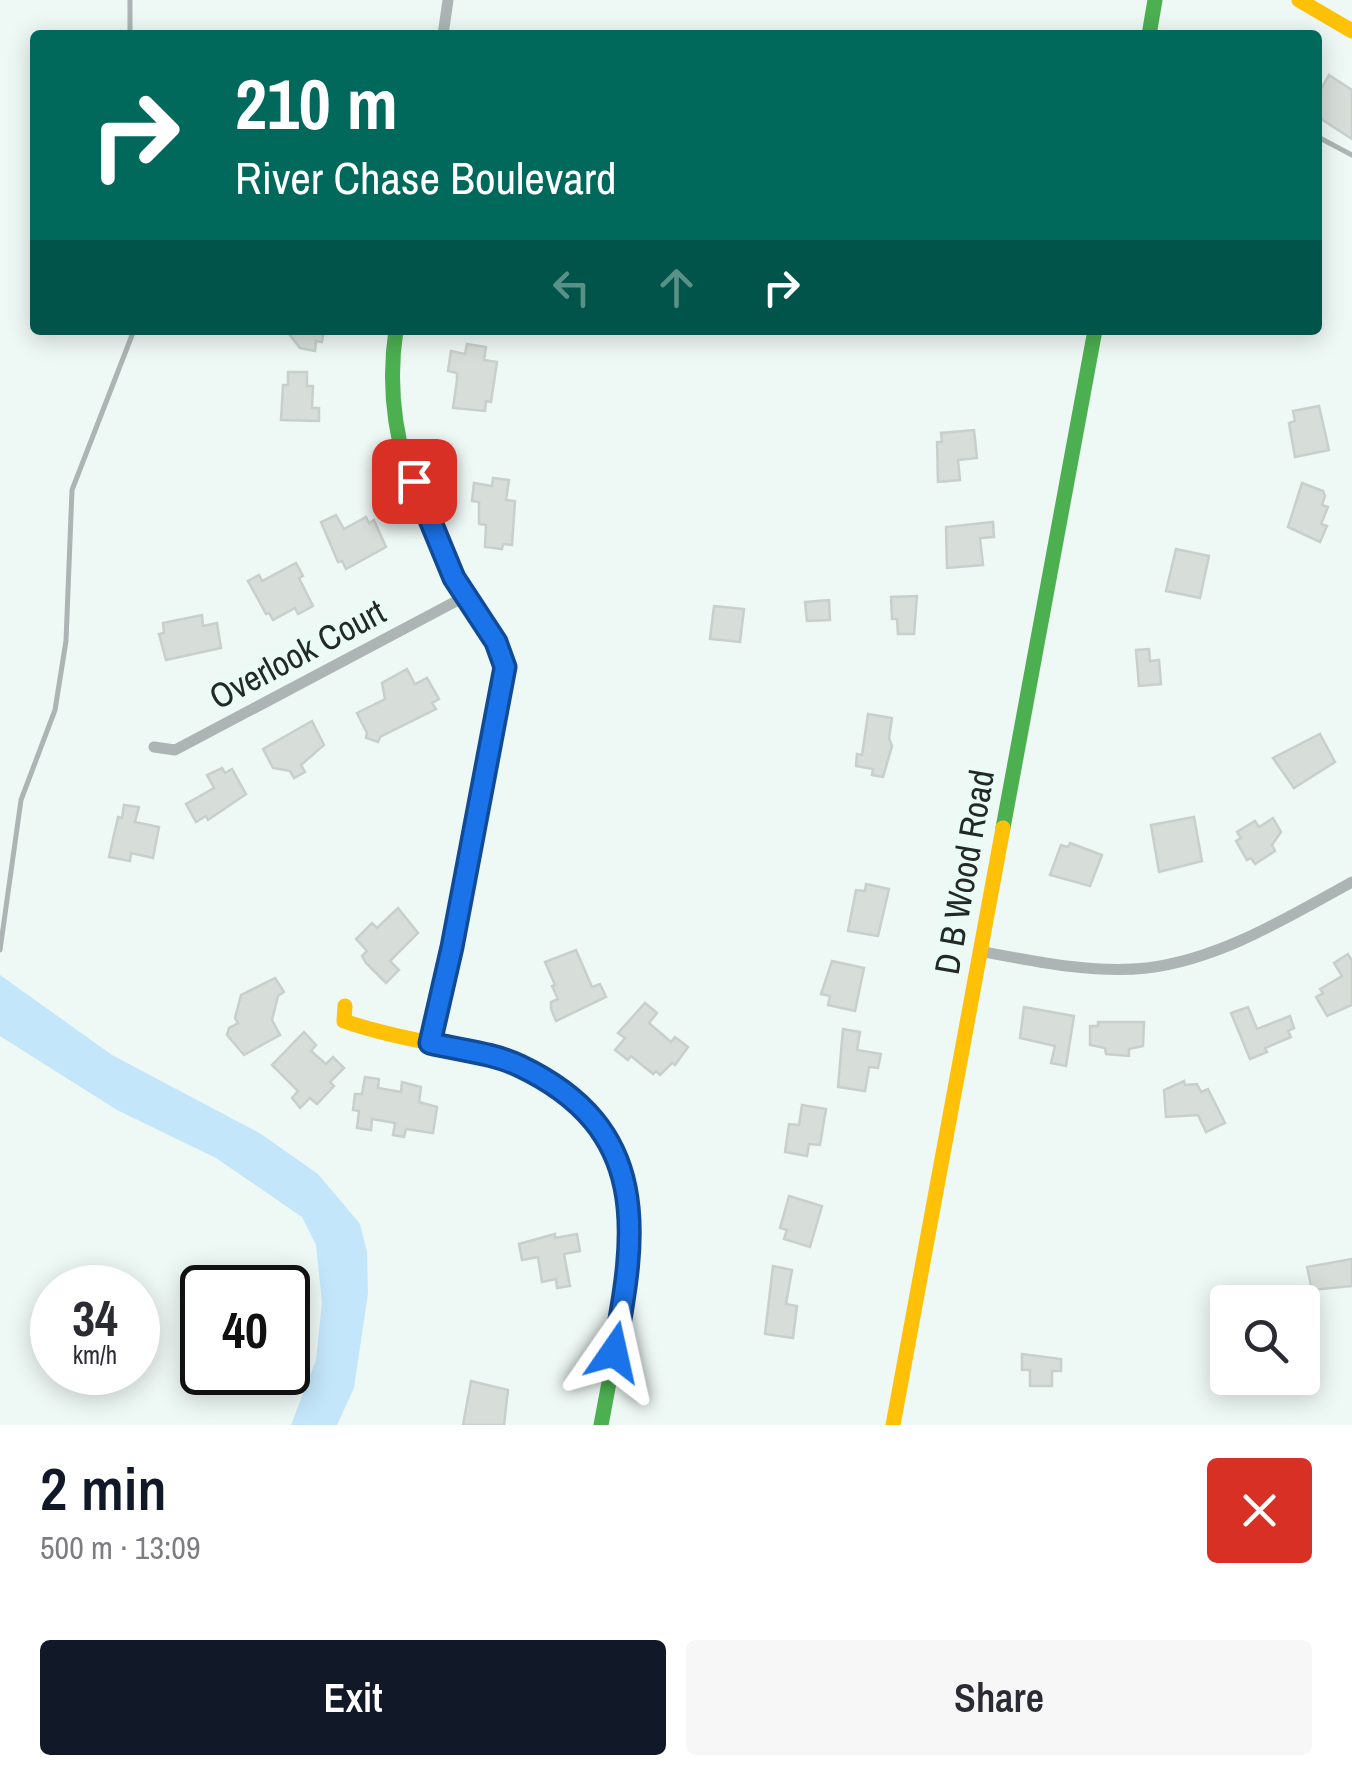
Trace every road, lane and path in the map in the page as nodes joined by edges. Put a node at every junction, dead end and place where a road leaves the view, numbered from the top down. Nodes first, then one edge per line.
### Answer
1 (130, 0) edge
2 (448, 0) edge
3 (1155, 0) edge
4 (1299, 0) edge
5 (130, 30) edge
6 (444, 30) edge
7 (1150, 30) edge
8 (1352, 31) edge
9 (1322, 139) edge
10 (1352, 155) edge
11 (132, 335) edge
12 (395, 335) edge
13 (1093, 335) edge
14 (464, 597) junction
15 (154, 747) dead end
16 (1352, 882) edge
17 (0, 950) edge
18 (979, 951) junction
19 (344, 1006) dead end
20 (430, 1043) junction
21 (601, 1425) edge
22 (893, 1425) edge

1 - 5 lane
2 - 6 street
3 - 7 street
4 - 8 street
9 - 10 lane
11 - 17 lane
12 - 14 street
13 - 18 street, D B Wood Road
14 - 15 street, Overlook Court
14 - 20 street
16 - 18 street
18 - 22 street, D B Wood Road
19 - 20 street
20 - 21 street

